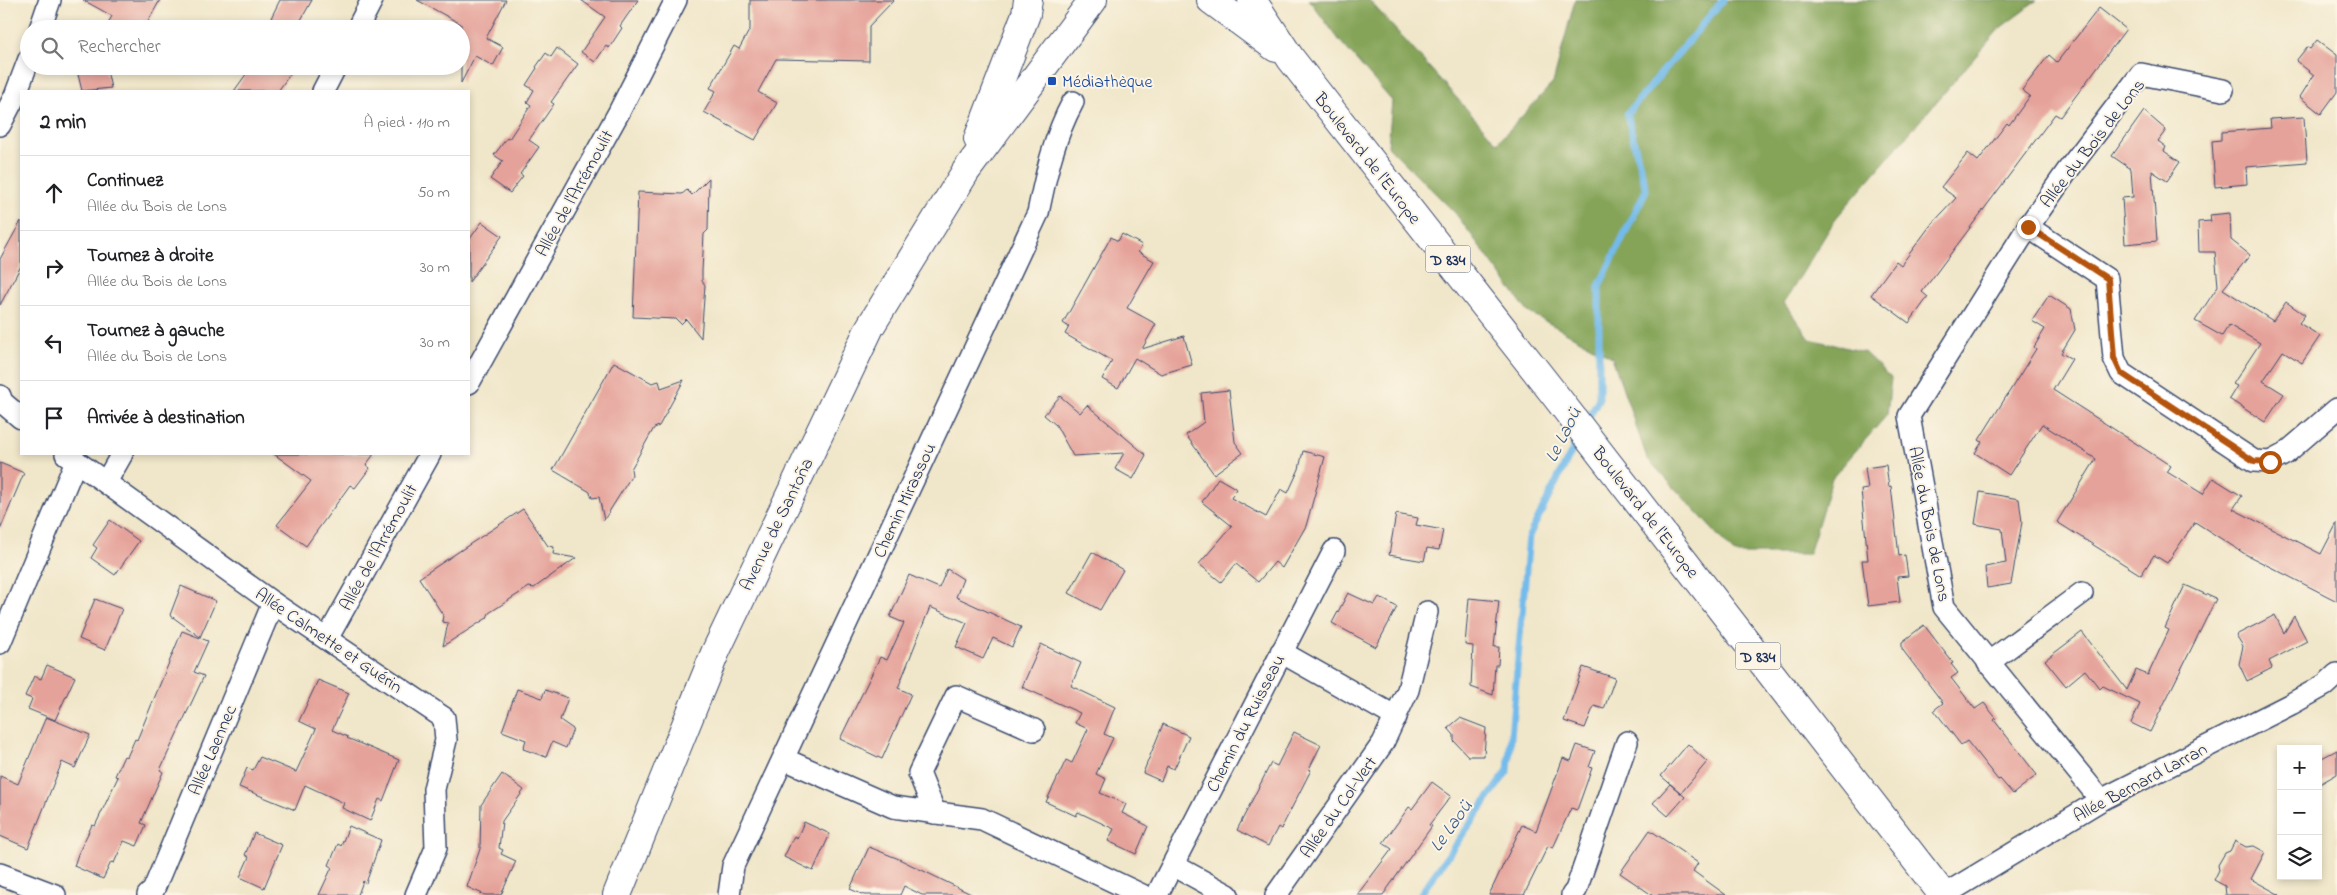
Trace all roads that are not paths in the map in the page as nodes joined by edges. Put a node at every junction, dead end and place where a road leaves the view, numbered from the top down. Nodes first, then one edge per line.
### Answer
1 (50, 0) edge
2 (372, 0) edge
3 (676, 0) edge
4 (1028, 0) edge
5 (1093, 0) edge
6 (1211, 0) edge
7 (1252, 0) edge
8 (43, 20) edge
9 (361, 20) edge
10 (1291, 59) junction
11 (23, 75) edge
12 (331, 75) edge
13 (324, 90) edge
14 (2223, 90) dead end
15 (1073, 102) dead end
16 (0, 125) edge
17 (966, 171) junction
18 (2028, 227) junction
19 (470, 381) edge
20 (0, 396) edge
21 (2337, 409) edge
22 (20, 417) edge
23 (121, 455) edge
24 (429, 455) edge
25 (71, 457) edge
26 (106, 482) junction
27 (1334, 551) dead end
28 (2082, 593) dead end
29 (273, 603) junction
30 (1427, 612) dead end
31 (327, 639) junction
32 (0, 643) edge
33 (1280, 652) junction
34 (1988, 663) junction
35 (2337, 674) edge
36 (1396, 717) junction
37 (1034, 730) dead end
38 (1627, 742) dead end
39 (784, 759) junction
40 (2101, 800) junction
41 (935, 812) junction
42 (1174, 865) junction
43 (0, 874) edge
44 (1577, 893) edge
45 (618, 894) edge
46 (55, 895) edge
47 (148, 895) edge
48 (416, 895) edge
49 (729, 895) edge
50 (1142, 895) edge
51 (1157, 895) edge
52 (1228, 895) edge
53 (1276, 895) edge
54 (1944, 895) edge

1 - 8 street
2 - 9 street
3 - 19 street, Allée de l'Arrémoulit
4 - 17 main road, Avenue de Santoña
5 - 17 main road, Avenue de Santoña
6 - 10 main road, Boulevard de l'Europe / D 834
7 - 10 main road, Boulevard de l'Europe / D 834
10 - 54 main road, Boulevard de l'Europe / D 834
11 - 16 street
12 - 13 street
14 - 18 street, Allée du Bois de Lons
15 - 39 street, Chemin Mirassou
17 - 45 main road, Avenue de Santoña
18 - 21 street
18 - 34 street, Allée du Bois de Lons
20 - 22 street
23 - 26 street
24 - 31 street, Allée de l'Arrémoulit
25 - 26 street, Allée Calmette et Guérin
25 - 32 street
26 - 29 street, Allée Calmette et Guérin
27 - 33 street, Chemin du Ruisseau
28 - 34 street
29 - 31 street, Allée Calmette et Guérin
29 - 47 street, Allée Laennec
30 - 36 street, Allée du Col-Vert
31 - 48 street, Allée Calmette et Guérin
33 - 36 street
33 - 42 street, Chemin du Ruisseau
34 - 40 street, Allée du Bois de Lons
35 - 40 street, Allée Bernard Larran
36 - 53 street, Allée du Col-Vert
37 - 41 street
38 - 44 street
39 - 41 street
39 - 49 street, Chemin Mirassou
40 - 54 street, Allée Bernard Larran
41 - 50 street
42 - 51 street, Chemin du Ruisseau
42 - 52 street
43 - 46 street

